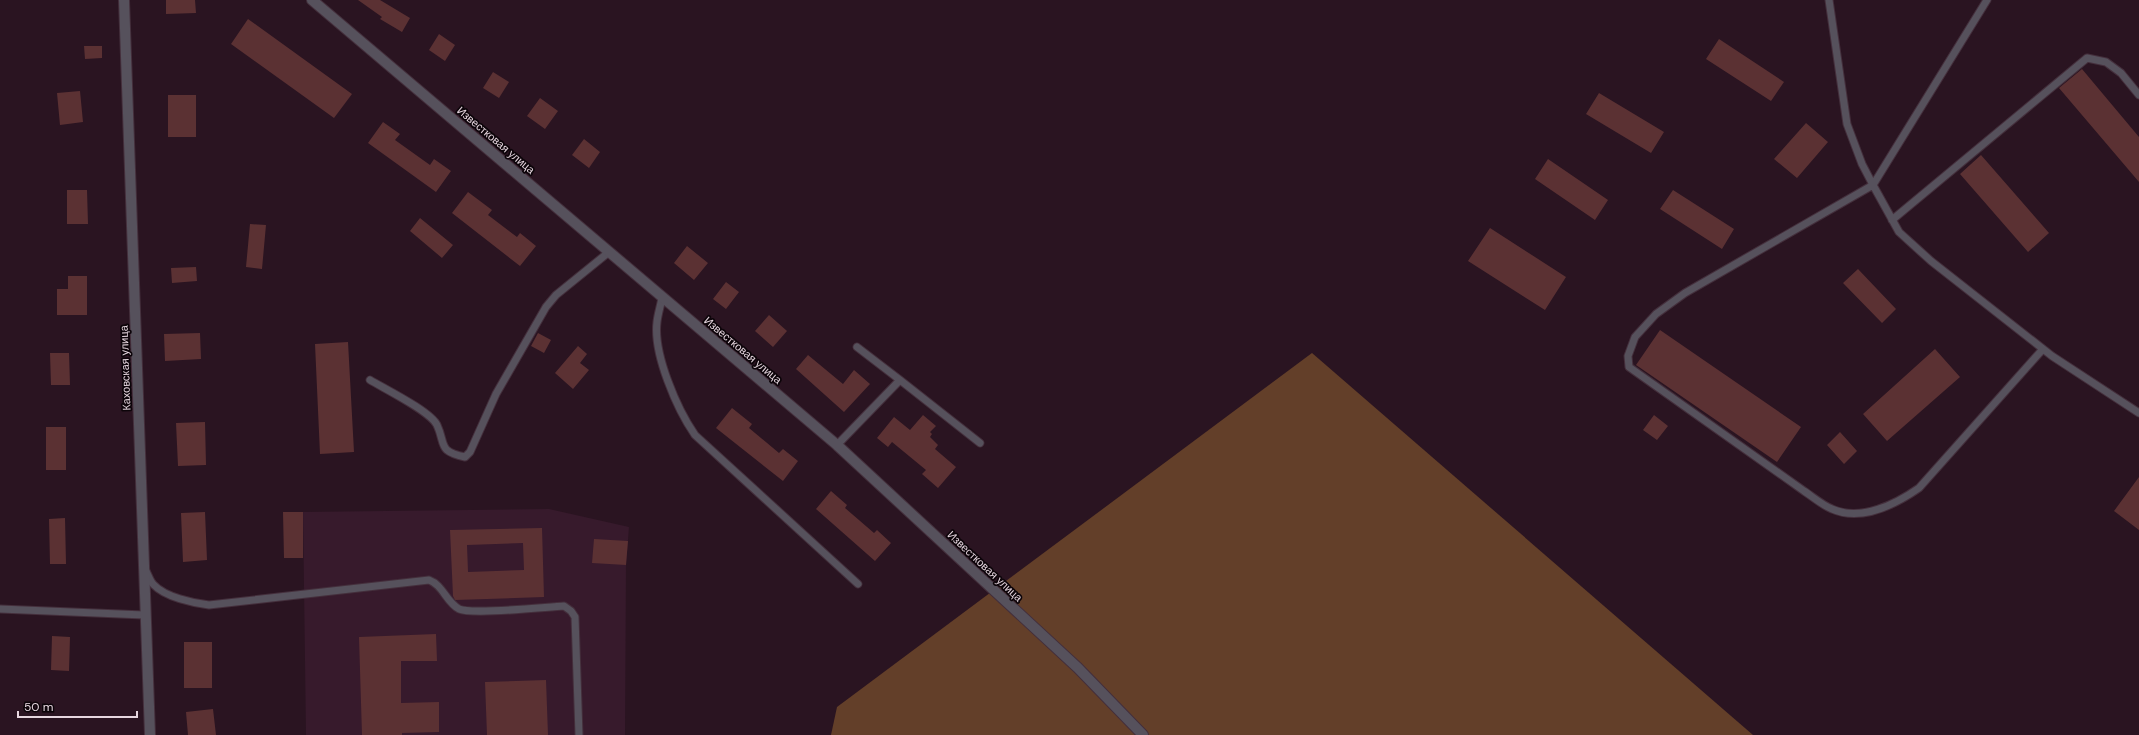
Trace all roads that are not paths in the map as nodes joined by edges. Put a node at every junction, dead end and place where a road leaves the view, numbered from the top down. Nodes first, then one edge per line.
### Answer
1 (124, 0) edge
2 (312, 0) edge
3 (1829, 0) edge
4 (1987, 0) edge
5 (2139, 95) edge
6 (1873, 185) junction
7 (1892, 220) junction
8 (609, 252) junction
9 (662, 297) junction
10 (857, 347) dead end
11 (2043, 348) junction
12 (370, 380) dead end
13 (900, 380) junction
14 (2139, 414) edge
15 (980, 443) dead end
16 (836, 445) junction
17 (144, 565) junction
18 (858, 584) dead end
19 (0, 610) edge
20 (144, 615) junction
21 (150, 735) edge
22 (579, 735) edge
23 (1143, 735) edge

1 - 17 street, Каховская улица
2 - 8 street, Известковая улица
3 - 6 lane
4 - 6 lane
5 - 7 lane
6 - 7 lane
6 - 11 lane
7 - 11 lane
8 - 9 street, Известковая улица
8 - 12 lane
9 - 16 street, Известковая улица
9 - 18 lane
10 - 13 lane
11 - 14 lane
13 - 15 lane
13 - 16 lane
16 - 23 street, Известковая улица
17 - 20 street, Каховская улица
17 - 22 lane
19 - 20 lane
20 - 21 street, Каховская улица

